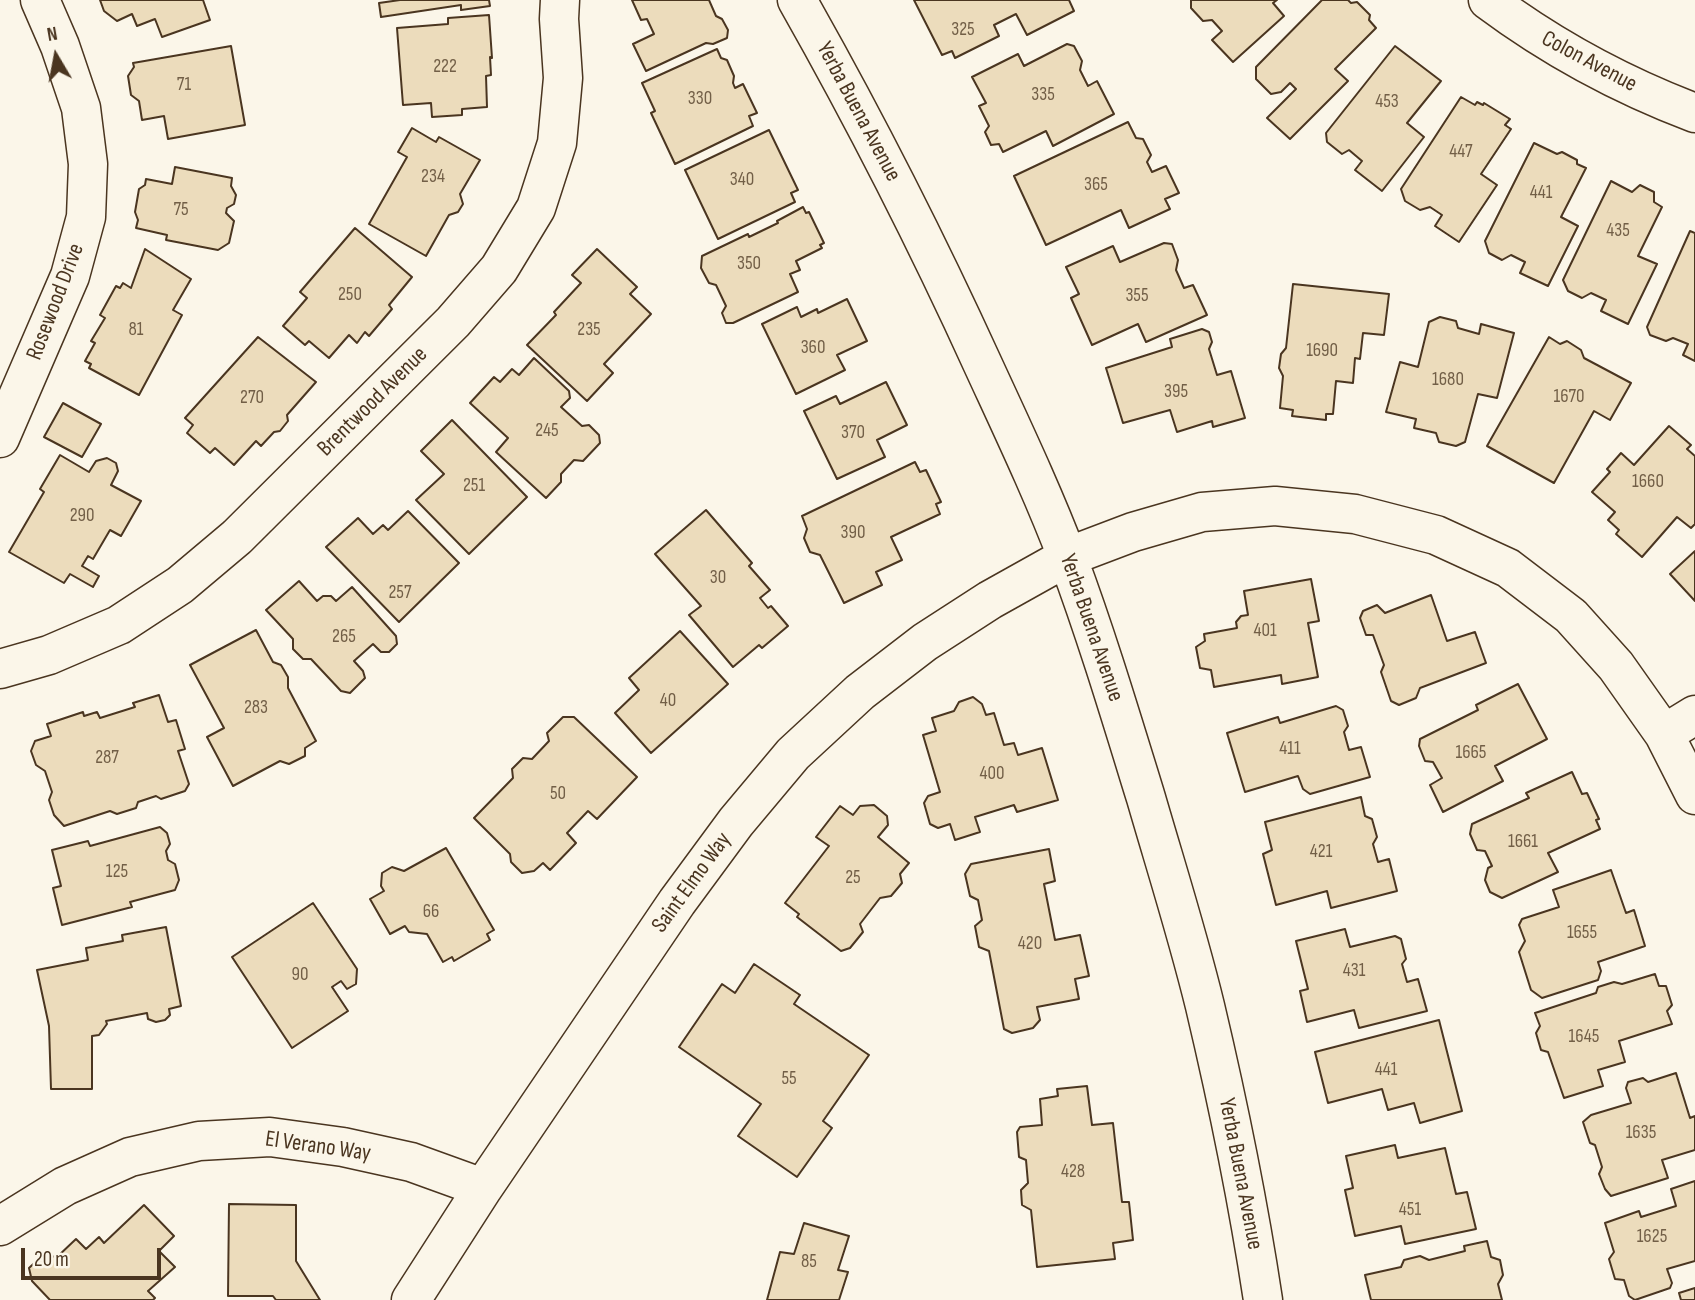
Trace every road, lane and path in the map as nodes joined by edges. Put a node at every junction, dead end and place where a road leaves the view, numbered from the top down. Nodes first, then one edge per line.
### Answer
1 (40, 0) edge
2 (560, 0) edge
3 (797, 0) edge
4 (1488, 0) edge
5 (1695, 113) edge
6 (0, 438) edge
7 (1067, 557) junction
8 (0, 669) edge
9 (1680, 725) edge
10 (1695, 795) edge
11 (483, 1188) junction
12 (0, 1226) edge
13 (411, 1300) edge
14 (1263, 1300) edge

1 - 6 street, Rosewood Drive
2 - 8 street, Brentwood Avenue
3 - 7 street, Yerba Buena Avenue
4 - 5 street, Colon Avenue
7 - 9 street, Saint Elmo Way
7 - 11 street, Saint Elmo Way
7 - 14 street, Yerba Buena Avenue
9 - 10 street, Saint Elmo Way
11 - 12 street, El Verano Way
11 - 13 street, Saint Elmo Way

